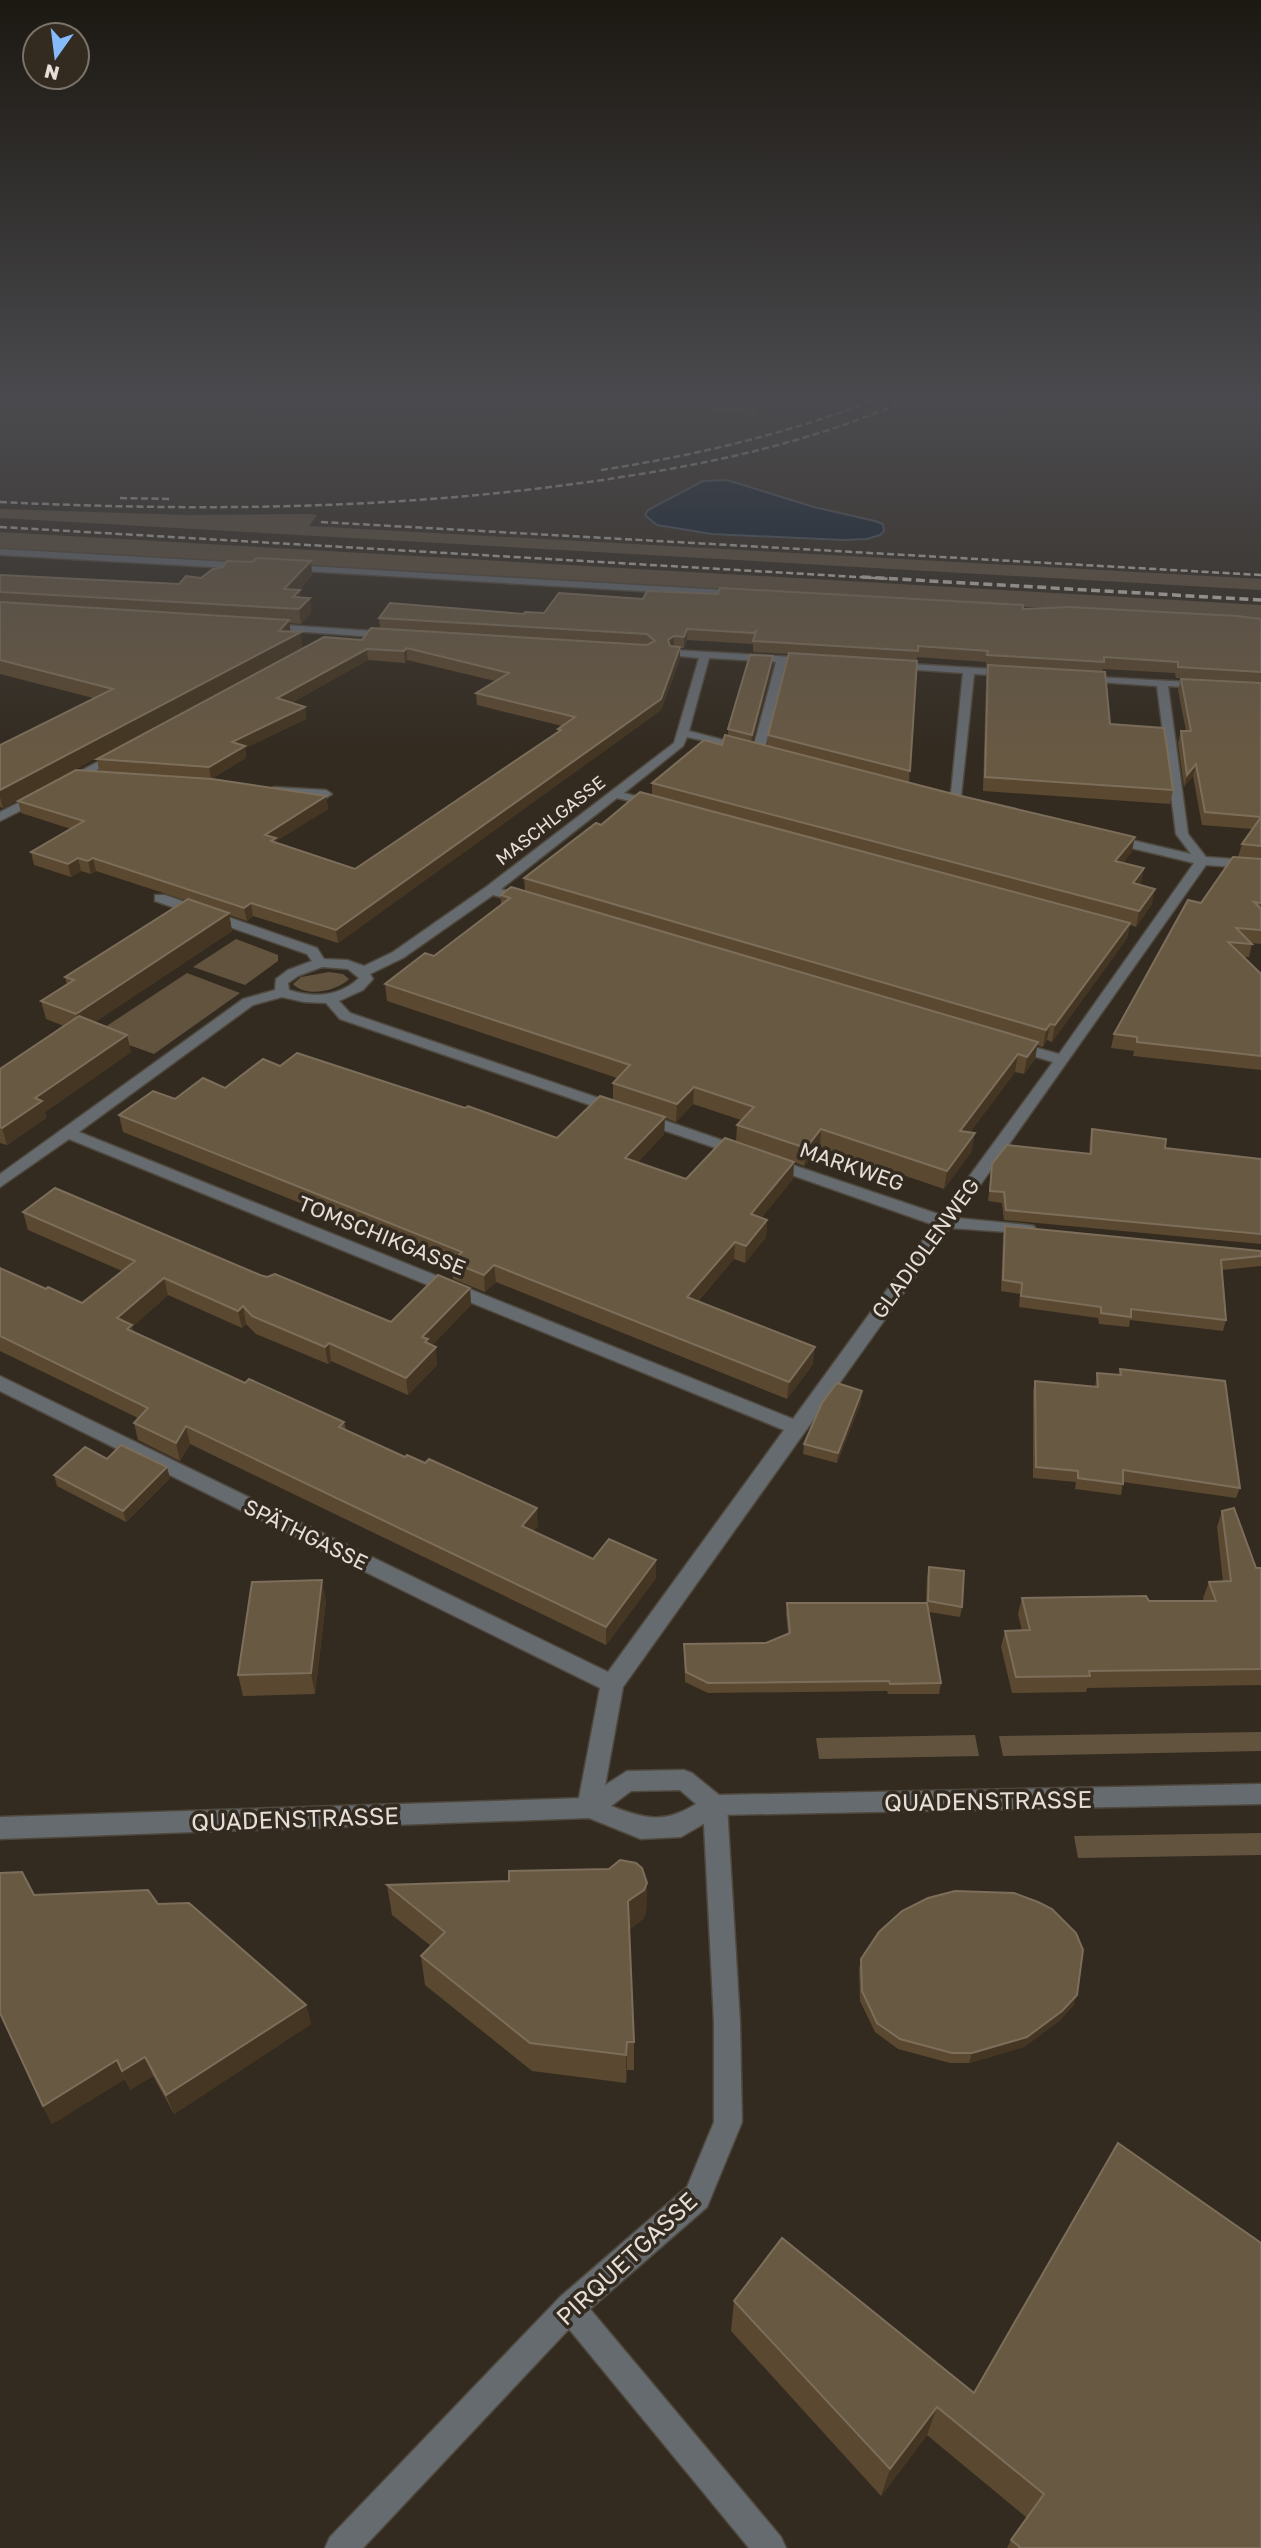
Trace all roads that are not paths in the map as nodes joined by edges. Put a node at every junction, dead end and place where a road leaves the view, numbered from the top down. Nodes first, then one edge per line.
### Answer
1 (0, 552) edge
2 (264, 567) edge
3 (278, 568) edge
4 (752, 595) edge
5 (260, 627) edge
6 (343, 632) junction
7 (398, 635) edge
8 (318, 645) edge
9 (674, 653) edge
10 (705, 655) junction
11 (782, 659) junction
12 (822, 662) edge
13 (875, 665) edge
14 (969, 670) junction
15 (1020, 674) edge
16 (1072, 677) edge
17 (1162, 683) junction
18 (1211, 686) edge
19 (681, 732) junction
20 (124, 750) edge
21 (758, 752) junction
22 (771, 756) edge
23 (76, 776) junction
24 (104, 778) edge
25 (257, 789) edge
26 (326, 794) edge
27 (614, 794) junction
28 (943, 800) edge
29 (666, 808) edge
30 (0, 817) edge
31 (1095, 836) edge
32 (1202, 861) junction
33 (1261, 866) edge
34 (491, 890) junction
35 (160, 898) dead end
36 (541, 905) edge
37 (320, 963) junction
38 (363, 972) junction
39 (282, 992) junction
40 (330, 999) junction
41 (995, 1040) edge
42 (1062, 1060) junction
43 (68, 1133) junction
44 (0, 1182) edge
45 (943, 1222) junction
46 (1043, 1232) edge
47 (0, 1384) edge
48 (795, 1427) junction
49 (612, 1684) junction
50 (1261, 1794) edge
51 (715, 1805) junction
52 (589, 1808) junction
53 (0, 1828) edge
54 (570, 2307) junction
55 (341, 2548) edge
56 (770, 2548) edge

1 - 2 street
3 - 4 street
5 - 6 street
6 - 7 street
6 - 8 street
9 - 10 street
10 - 11 street
10 - 19 street, MASCHLGASSE
11 - 12 street
11 - 21 street
13 - 14 street
14 - 15 street
14 - 28 street
16 - 17 street
17 - 18 street
17 - 32 street
19 - 21 street
19 - 27 street, MASCHLGASSE
20 - 23 street
21 - 22 street
23 - 24 street
23 - 30 street
25 - 26 street
27 - 29 street
27 - 34 street, MASCHLGASSE
31 - 32 street
32 - 33 street
32 - 42 street, GLADIOLENWEG
34 - 36 street
34 - 38 street, MASCHLGASSE
35 - 37 street
37 - 38 street
37 - 39 street
38 - 40 street
39 - 40 street
39 - 43 street
40 - 45 street, MARKWEG
41 - 42 street
42 - 45 street, GLADIOLENWEG
43 - 44 street
43 - 48 street, TOMSCHIKGASSE
45 - 46 street, MARKWEG
45 - 48 street, GLADIOLENWEG
47 - 49 street, SPÄTHGASSE
48 - 49 street, GLADIOLENWEG
49 - 52 street, GLADIOLENWEG
50 - 51 street, QUADENSTRASSE
51 - 52 street, QUADENSTRASSE
51 - 52 street
51 - 54 street, PIRQUETGASSE
52 - 53 street, QUADENSTRASSE
54 - 55 street, PIRQUETGASSE
54 - 56 street

